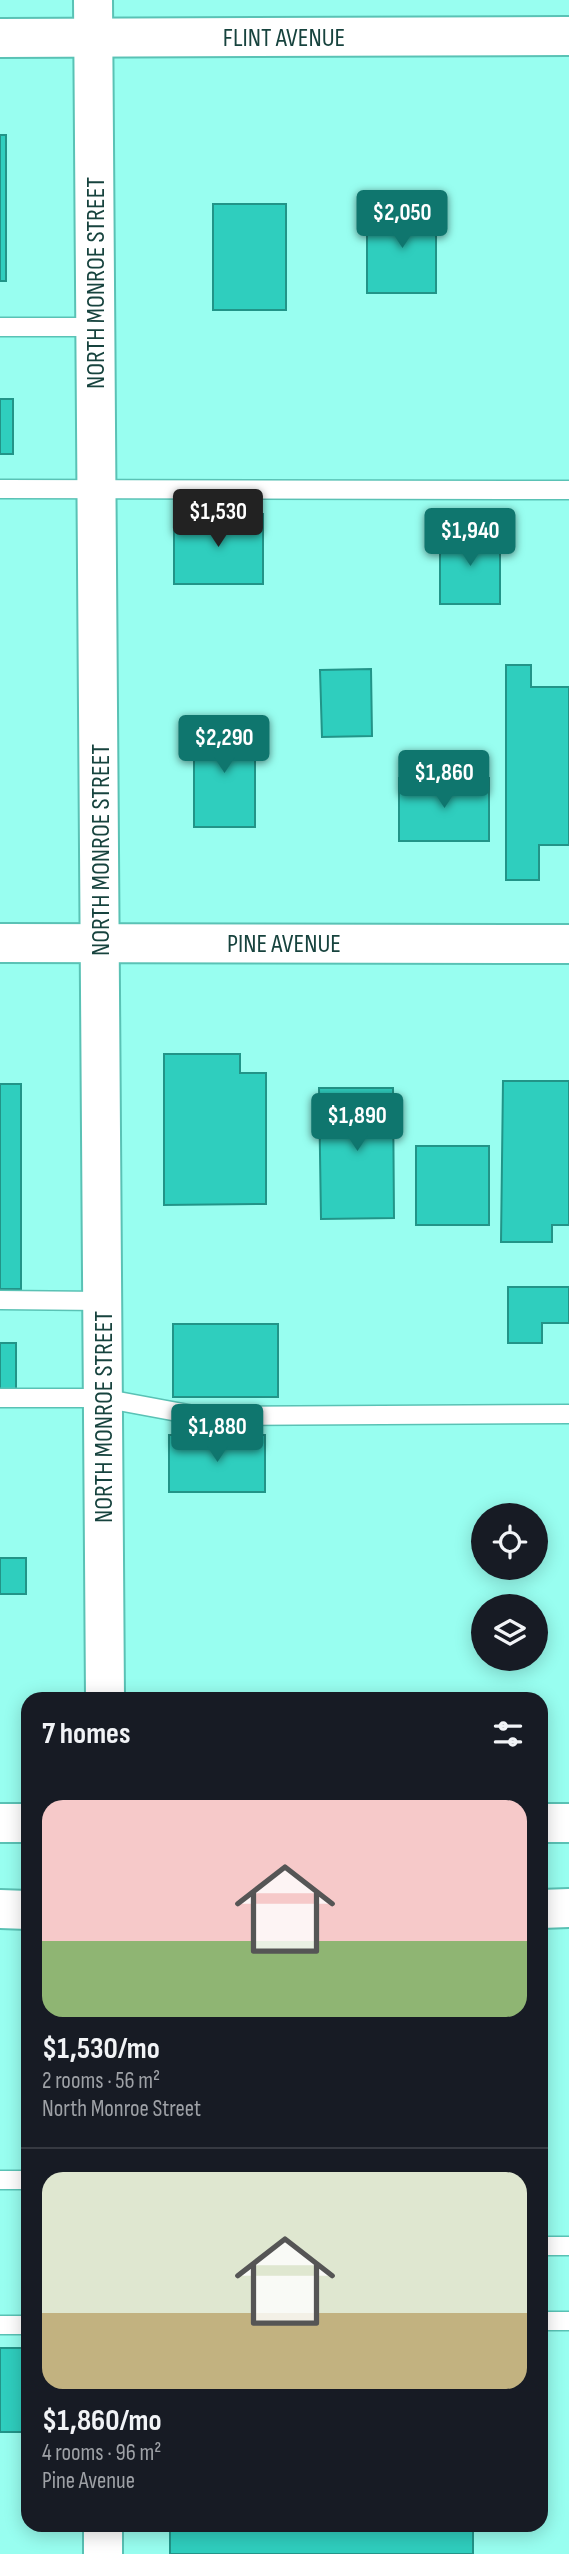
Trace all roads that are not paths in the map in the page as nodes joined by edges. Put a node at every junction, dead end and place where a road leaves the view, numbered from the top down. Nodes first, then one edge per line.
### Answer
1 (93, 0) edge
2 (569, 36) edge
3 (93, 37) junction
4 (0, 38) edge
5 (0, 327) edge
6 (95, 327) junction
7 (0, 489) edge
8 (97, 489) junction
9 (569, 490) edge
10 (100, 942) junction
11 (0, 943) edge
12 (569, 944) edge
13 (0, 1300) edge
14 (102, 1301) junction
15 (0, 1398) edge
16 (102, 1398) junction
17 (569, 1414) edge
18 (105, 1692) edge
19 (0, 1823) edge
20 (21, 1823) edge
21 (548, 1823) edge
22 (569, 1823) edge
23 (569, 1908) edge
24 (0, 1909) edge
25 (548, 1909) edge
26 (21, 1910) edge
27 (0, 2180) edge
28 (21, 2180) edge
29 (548, 2246) edge
30 (569, 2246) edge
31 (548, 2321) edge
32 (569, 2321) edge
33 (0, 2325) edge
34 (21, 2325) edge
35 (103, 2532) edge
36 (103, 2554) edge

1 - 3 main road, NORTH MONROE STREET
2 - 3 main road, FLINT AVENUE
3 - 4 main road, FLINT AVENUE
3 - 6 main road, NORTH MONROE STREET
5 - 6 lane
6 - 8 main road, NORTH MONROE STREET
7 - 8 lane
8 - 9 lane
8 - 10 main road, NORTH MONROE STREET
10 - 11 main road, PINE AVENUE
10 - 12 main road, PINE AVENUE
10 - 14 main road, NORTH MONROE STREET
13 - 14 lane
14 - 16 main road, NORTH MONROE STREET
15 - 16 lane
16 - 17 lane
16 - 18 main road, NORTH MONROE STREET
19 - 20 main road
21 - 22 main road
23 - 25 main road
24 - 26 main road
27 - 28 lane
29 - 30 lane
31 - 32 lane
33 - 34 lane
35 - 36 main road

